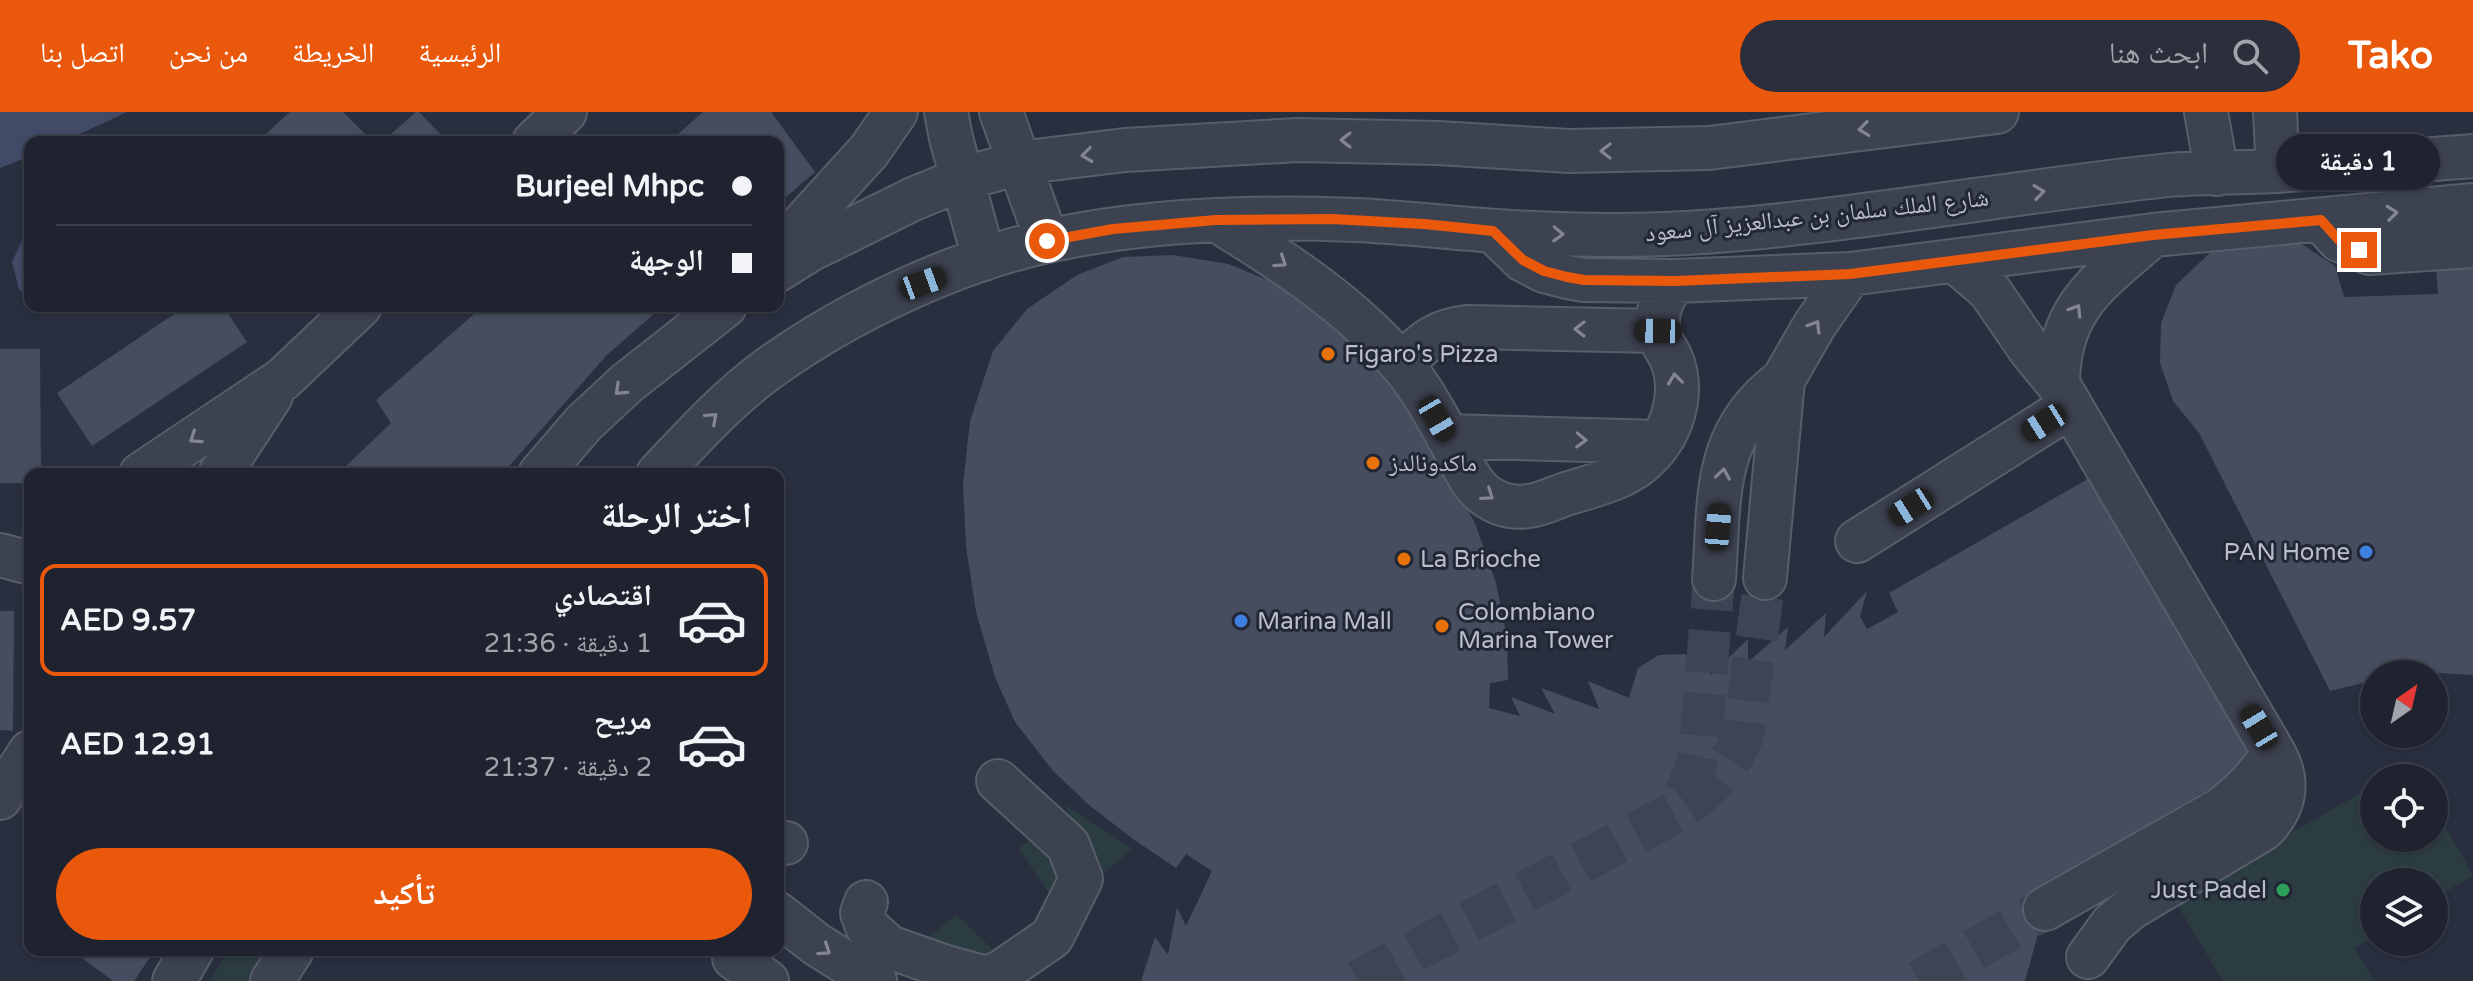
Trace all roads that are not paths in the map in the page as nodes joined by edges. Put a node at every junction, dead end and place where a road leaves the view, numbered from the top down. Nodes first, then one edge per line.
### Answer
1 (565, 112) edge
2 (871, 112) edge
3 (896, 112) edge
4 (946, 112) edge
5 (1001, 112) edge
6 (2206, 112) edge
7 (2275, 112) edge
8 (1962, 114) edge
9 (540, 136) edge
10 (2473, 156) edge
11 (1019, 163) junction
12 (2278, 171) junction
13 (2217, 174) junction
14 (847, 177) junction
15 (962, 179) junction
16 (2473, 205) edge
17 (1216, 220) junction
18 (2321, 220) junction
19 (1493, 231) junction
20 (2153, 235) junction
21 (1047, 241) junction
22 (784, 245) edge
23 (2473, 246) edge
24 (984, 259) junction
25 (1955, 261) junction
26 (784, 266) edge
27 (1850, 274) junction
28 (1675, 281) junction
29 (354, 312) edge
30 (717, 312) edge
31 (1658, 331) junction
32 (1403, 366) junction
33 (283, 379) junction
34 (1783, 380) junction
35 (2064, 395) junction
36 (1447, 436) junction
37 (1660, 442) junction
38 (150, 468) edge
39 (224, 468) edge
40 (545, 468) edge
41 (664, 468) edge
42 (1857, 541) dead end
43 (1765, 578) tunnel mouth
44 (1714, 579) tunnel mouth
45 (2274, 753) junction
46 (24, 761) edge
47 (998, 781) dead end
48 (0, 798) edge
49 (866, 902) dead end
50 (2045, 909) tunnel mouth
51 (784, 919) edge
52 (189, 956) edge
53 (288, 956) edge
54 (2088, 957) dead end
55 (174, 981) edge
56 (272, 981) edge
57 (875, 981) edge

1 - 9 street
2 - 14 street
3 - 14 street
4 - 15 street
5 - 11 street
6 - 13 street
7 - 12 street
8 -> 11 street
10 - 12 street, شارع الملك سلمان بن عبدالعزيز آل سعود
11 - 15 street
11 - 21 street
12 - 13 street, شارع الملك سلمان بن عبدالعزيز آل سعود
19 -> 13 street, شارع الملك سلمان بن عبدالعزيز آل سعود
14 - 22 street
15 - 24 street
15 - 26 street
18 -> 16 street
17 - 19 street, شارع الملك سلمان بن عبدالعزيز آل سعود
17 - 21 street, شارع الملك سلمان بن عبدالعزيز آل سعود
17 -> 32 street
18 - 20 street
18 - 23 street
19 - 28 street
20 - 25 street
35 -> 20 street
21 - 24 street, شارع الملك سلمان بن عبدالعزيز آل سعود
41 -> 24 street, شارع الملك سلمان بن عبدالعزيز آل سعود
25 - 27 street
25 - 35 street
27 - 28 street
34 -> 27 street
28 - 31 street
29 - 33 street
30 -> 40 street
31 -> 32 street
37 -> 31 street
32 - 36 street
33 -> 38 street
33 - 39 street
34 - 43 street
44 -> 34 street
35 - 42 street
35 - 45 street
36 -> 37 street
36 -> 37 street
45 - 50 street
45 - 54 street
46 - 48 street
47 - 49 street
51 -> 57 street
52 - 55 street
53 - 56 street

